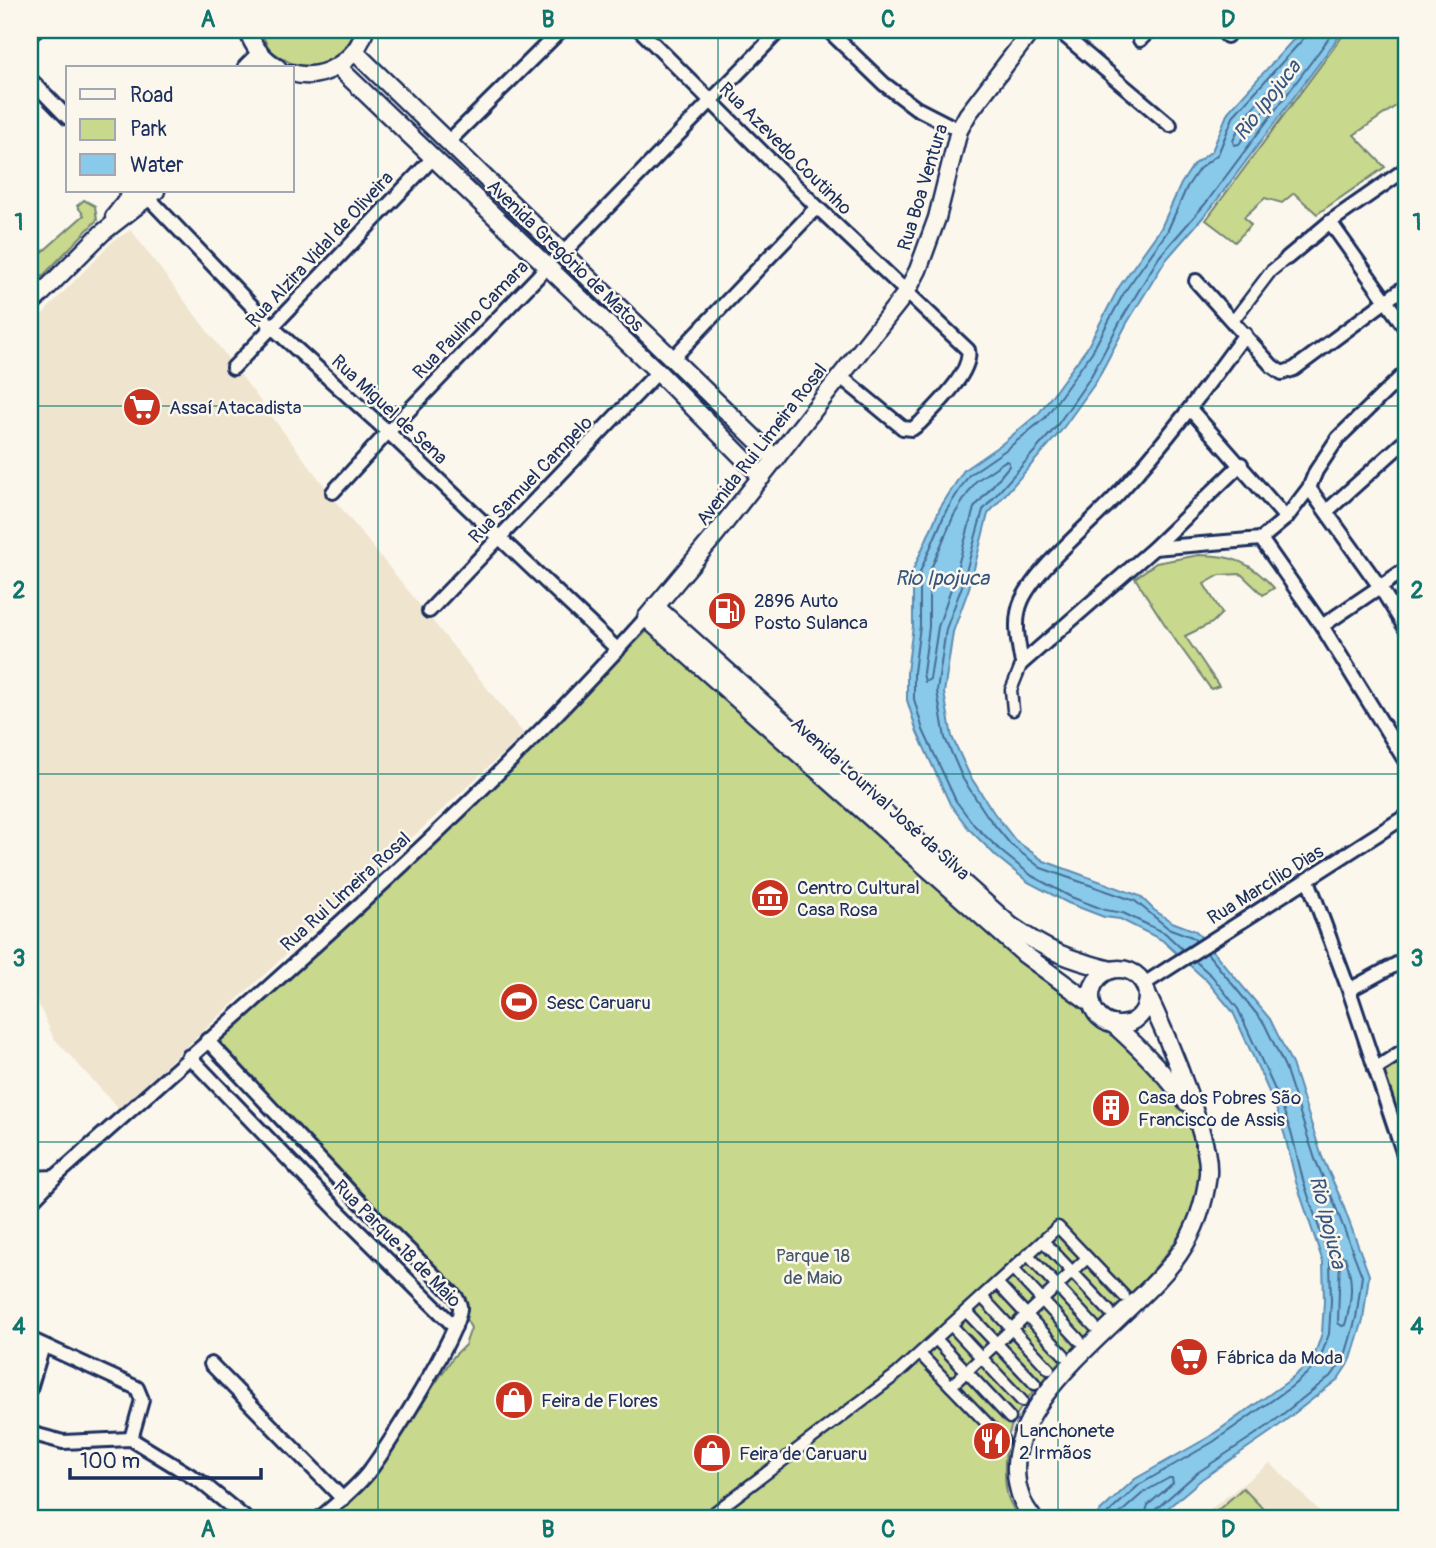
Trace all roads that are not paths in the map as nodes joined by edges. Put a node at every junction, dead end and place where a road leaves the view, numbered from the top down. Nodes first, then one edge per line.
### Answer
1 (36, 30) edge
2 (248, 30) edge
3 (365, 30) edge
4 (561, 30) edge
5 (640, 30) edge
6 (780, 30) edge
7 (828, 30) edge
8 (1058, 30) edge
9 (1150, 30) edge
10 (1027, 32) edge
11 (30, 36) edge
12 (1140, 40) dead end
13 (355, 52) junction
14 (260, 54) junction
15 (248, 66) edge
16 (275, 66) edge
17 (338, 67) junction
18 (294, 73) edge
19 (30, 79) edge
20 (710, 100) junction
21 (66, 116) edge
22 (1170, 125) dead end
23 (959, 130) junction
24 (449, 141) junction
25 (433, 158) junction
26 (1406, 169) edge
27 (133, 192) edge
28 (149, 193) edge
29 (817, 206) junction
30 (1330, 222) junction
31 (102, 233) junction
32 (564, 253) junction
33 (1287, 258) joint
34 (548, 266) junction
35 (1196, 281) dead end
36 (1406, 286) edge
37 (905, 293) junction
38 (1387, 300) junction
39 (30, 305) edge
40 (1233, 321) junction
41 (272, 327) junction
42 (1406, 329) edge
43 (1245, 334) junction
44 (673, 358) junction
45 (233, 368) dead end
46 (658, 372) junction
47 (1406, 372) edge
48 (841, 377) junction
49 (1191, 409) junction
50 (387, 432) junction
51 (1406, 440) edge
52 (776, 458) junction
53 (1241, 464) junction
54 (762, 477) junction
55 (1309, 488) junction
56 (333, 492) dead end
57 (1327, 511) junction
58 (1286, 518) junction
59 (500, 538) junction
60 (1261, 539) junction
61 (1154, 548) junction
62 (1406, 569) edge
63 (1380, 587) junction
64 (429, 611) dead end
65 (651, 612) junction
66 (1322, 626) junction
67 (1406, 629) edge
68 (618, 650) junction
69 (1022, 663) junction
70 (1013, 710) dead end
71 (1406, 762) edge
72 (1406, 816) edge
73 (1308, 880) junction
74 (1406, 959) edge
75 (1111, 970) junction
76 (1145, 989) junction
77 (1349, 990) junction
78 (1092, 1004) junction
79 (1113, 1024) junction
80 (207, 1040) junction
81 (1406, 1049) edge
82 (189, 1056) junction
83 (1375, 1069) junction
84 (1195, 1116) junction
85 (1406, 1127) edge
86 (1401, 1147) junction
87 (1406, 1161) edge
88 (54, 1177) junction
89 (30, 1178) edge
90 (30, 1203) edge
91 (1043, 1241) junction
92 (1028, 1255) junction
93 (1087, 1258) junction
94 (1013, 1269) junction
95 (1072, 1272) junction
96 (997, 1283) junction
97 (1057, 1286) junction
98 (1124, 1296) dead end
99 (982, 1297) junction
100 (1042, 1300) junction
101 (966, 1311) junction
102 (1109, 1311) dead end
103 (1027, 1314) junction
104 (951, 1325) junction
105 (1094, 1326) dead end
106 (455, 1327) junction
107 (1012, 1329) junction
108 (30, 1339) edge
109 (936, 1339) junction
110 (1079, 1340) dead end
111 (996, 1343) junction
112 (43, 1346) junction
113 (920, 1354) junction
114 (1064, 1355) dead end
115 (981, 1357) junction
116 (211, 1364) dead end
117 (1049, 1369) dead end
118 (966, 1371) junction
119 (1035, 1384) dead end
120 (951, 1387) junction
121 (30, 1390) edge
122 (1022, 1401) dead end
123 (1010, 1418) dead end
124 (30, 1433) edge
125 (131, 1439) junction
126 (1003, 1440) dead end
127 (343, 1499) junction
128 (245, 1518) edge
129 (320, 1518) edge
130 (707, 1518) edge
131 (1033, 1518) edge

1 - 11 street
2 - 14 street
3 - 13 street
4 - 24 street
5 - 20 street, Rua Azevedo Coutinho
6 - 20 street
7 - 23 street
8 - 22 street
9 - 12 street
10 - 23 street, Rua Boa Ventura
13 - 17 street
13 - 24 street, Avenida Gregório de Matos
14 - 15 street
14 - 16 street
17 - 18 street
17 - 25 street, Avenida Gregório de Matos
19 - 21 street
20 - 29 street, Rua Azevedo Coutinho
20 - 32 street
23 - 37 street, Rua Boa Ventura
24 - 32 street, Avenida Gregório de Matos
25 - 34 street, Avenida Gregório de Matos
25 - 41 street, Rua Alzira Vidal de Oliveira
26 - 30 street
27 - 31 street
28 - 31 street
28 - 41 street, Rua Miguel de Sena
29 - 37 street, Rua Azevedo Coutinho
29 - 44 street
30 - 33 street
30 - 38 street
31 - 39 street
32 - 44 street, Avenida Gregório de Matos
33 - 40 street
34 - 46 street, Avenida Gregório de Matos
34 - 50 street, Rua Paulino Camara
35 - 40 street
36 - 38 street
37 - 48 street, Avenida Rui Limeira Rosal
37 - 48 street, Rua Azevedo Coutinho
38 - 42 street
38 - 43 street
40 - 43 street
41 - 45 street, Rua Alzira Vidal de Oliveira
41 - 50 street, Rua Miguel de Sena
43 - 49 street
44 - 52 street, Avenida Gregório de Matos
46 - 54 street, Avenida Gregório de Matos
46 - 59 street, Rua Samuel Campelo
47 - 55 street
48 - 52 street, Avenida Rui Limeira Rosal
49 - 53 street
49 - 69 street
50 - 56 street, Rua Paulino Camara
50 - 59 street, Rua Miguel de Sena
51 - 57 street
52 - 54 street, Avenida Rui Limeira Rosal
53 - 58 street
53 - 61 street
54 - 65 street, Avenida Rui Limeira Rosal
55 - 57 street
55 - 58 street
57 - 63 street
58 - 60 street
59 - 64 street, Rua Samuel Campelo
59 - 68 street, Rua Miguel de Sena
60 - 61 street
60 - 66 street
61 - 69 street
62 - 63 street
63 - 66 street
63 - 67 street
65 - 68 street, Rua Rui Limeira Rosal
65 - 75 street, Avenida Lourival José da Silva
65 - 78 street, Avenida Lourival José da Silva
66 - 71 street
68 - 80 street, Rua Rui Limeira Rosal
69 - 70 street
72 - 73 street, Rua Marcílio Dias
73 - 76 street, Rua Marcílio Dias
73 - 77 street
74 - 77 street
75 - 76 street, Avenida Lourival José da Silva
75 - 78 street
76 - 79 street
76 - 84 street
77 - 83 street
78 - 79 street, Avenida Lourival José da Silva
79 - 84 street, Avenida Lourival José da Silva
80 - 82 street, Rua Rui Limeira Rosal
80 - 106 street, Rua Parque 18 de Maio
81 - 83 street
82 - 88 street, Rua Rui Limeira Rosal
82 - 106 street, Rua Parque 18 de Maio
83 - 86 street
84 - 131 street
85 - 86 street
86 - 87 street
88 - 89 street
88 - 90 street, Rua Rui Limeira Rosal
91 - 92 street
91 - 93 street
91 - 95 street
92 - 94 street
92 - 97 street
93 - 95 street
93 - 98 street
94 - 96 street
94 - 100 street
95 - 97 street
95 - 102 street
96 - 99 street
96 - 103 street
97 - 100 street
97 - 105 street
99 - 101 street
99 - 107 street
100 - 103 street
100 - 110 street
101 - 104 street
101 - 111 street
103 - 107 street
103 - 114 street
104 - 109 street
104 - 115 street
106 - 127 street
107 - 111 street
107 - 117 street
108 - 112 street
109 - 113 street
109 - 118 street
111 - 115 street
111 - 119 street
112 - 121 street
112 - 125 street
113 - 120 street
113 - 130 street
115 - 118 street
115 - 122 street
116 - 127 street
118 - 120 street
118 - 123 street
120 - 126 street
124 - 125 street
125 - 128 street
127 - 129 street

